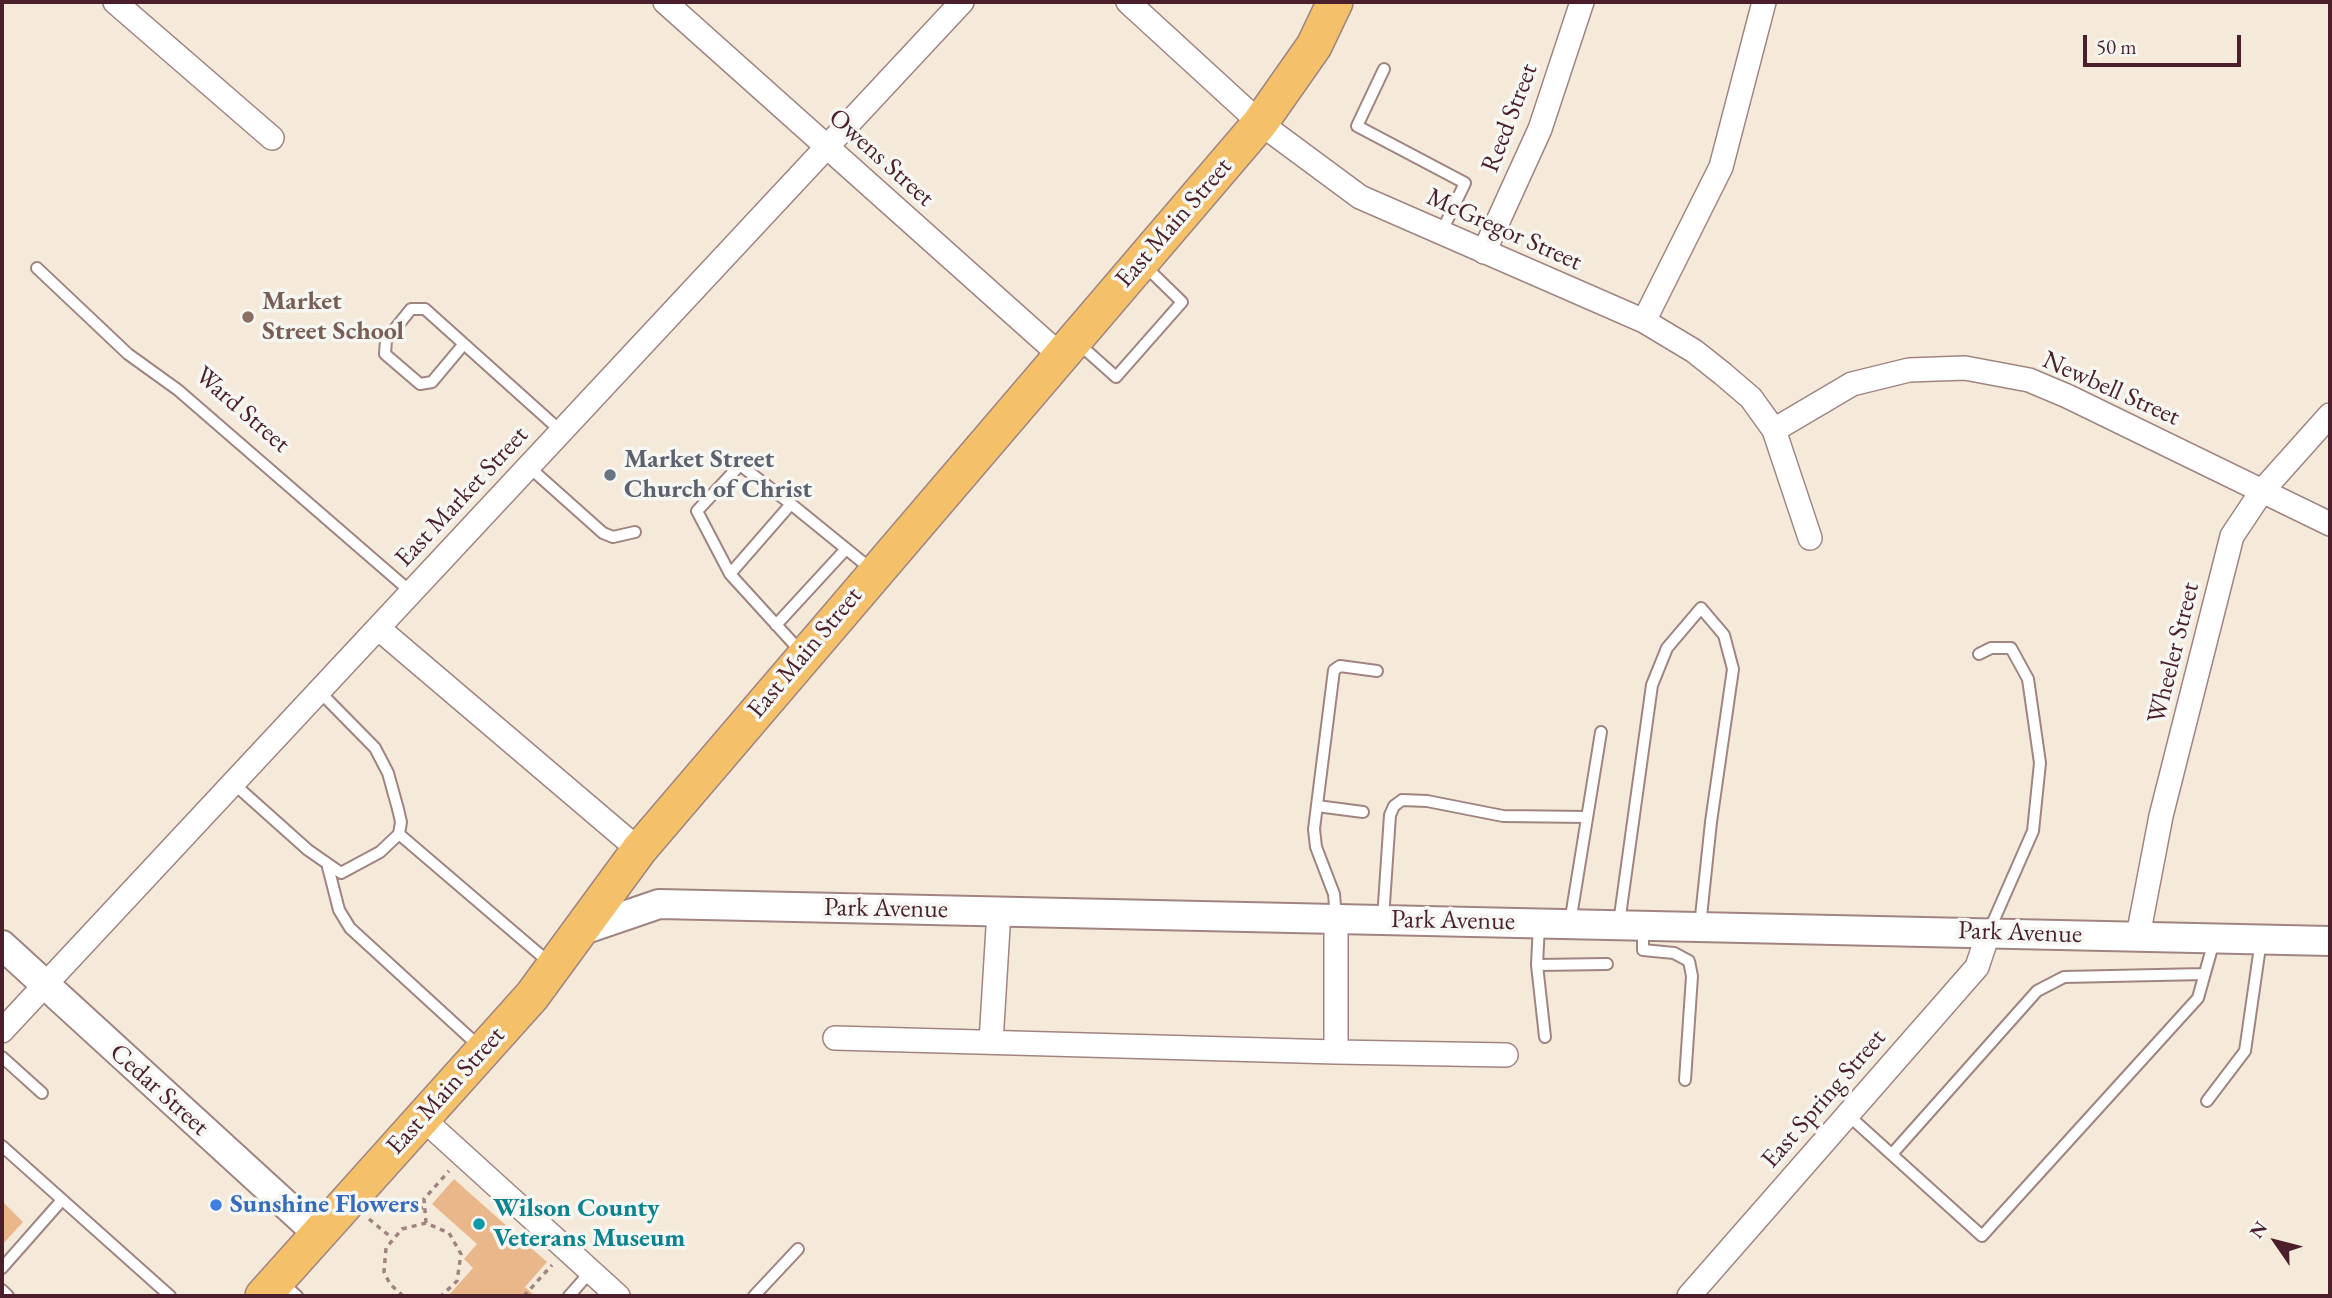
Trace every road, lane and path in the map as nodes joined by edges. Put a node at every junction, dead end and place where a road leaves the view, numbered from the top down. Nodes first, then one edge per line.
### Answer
1 (115, 2) edge
2 (665, 2) edge
3 (962, 2) edge
4 (1128, 2) edge
5 (1335, 2) edge
6 (1581, 2) edge
7 (1764, 2) edge
8 (1384, 69) dead end
9 (1260, 123) junction
10 (272, 138) dead end
11 (828, 148) junction
12 (1441, 233) junction
13 (1485, 252) junction
14 (1141, 261) junction
15 (37, 268) dead end
16 (1644, 321) junction
17 (463, 345) junction
18 (1067, 347) junction
19 (2330, 415) edge
20 (1774, 430) junction
21 (562, 432) junction
22 (529, 467) junction
23 (2262, 491) junction
24 (791, 504) junction
25 (2330, 524) edge
26 (635, 532) dead end
27 (1810, 538) dead end
28 (846, 550) junction
29 (874, 572) junction
30 (730, 574) junction
31 (411, 592) junction
32 (776, 625) junction
33 (378, 628) junction
34 (1979, 654) dead end
35 (804, 655) junction
36 (1377, 671) dead end
37 (319, 691) junction
38 (1601, 732) dead end
39 (233, 783) junction
40 (1317, 806) junction
41 (1363, 812) dead end
42 (1587, 817) junction
43 (399, 834) junction
44 (639, 850) junction
45 (328, 867) junction
46 (999, 911) junction
47 (1336, 918) junction
48 (1383, 919) junction
49 (1539, 923) junction
50 (1570, 923) junction
51 (1631, 924) junction
52 (1700, 926) junction
53 (580, 932) junction
54 (1989, 932) junction
55 (2138, 936) junction
56 (2215, 938) junction
57 (2261, 940) junction
58 (2330, 942) edge
59 (2, 945) edge
60 (1606, 964) dead end
61 (1537, 965) junction
62 (554, 966) junction
63 (2204, 974) junction
64 (44, 986) junction
65 (2, 1031) edge
66 (1545, 1037) dead end
67 (835, 1038) dead end
68 (991, 1042) junction
69 (484, 1050) junction
70 (1336, 1052) junction
71 (1506, 1055) dead end
72 (2, 1057) edge
73 (1685, 1080) dead end
74 (42, 1093) dead end
75 (2207, 1101) dead end
76 (1848, 1115) junction
77 (422, 1118) junction
78 (2, 1146) edge
79 (1892, 1154) junction
80 (455, 1164) dead end
81 (62, 1200) junction
82 (425, 1208) junction
83 (375, 1209) dead end
84 (368, 1218) dead end
85 (426, 1223) junction
86 (318, 1234) junction
87 (392, 1238) junction
88 (798, 1249) dead end
89 (558, 1259) dead end
90 (2, 1268) edge
91 (591, 1271) junction
92 (393, 1288) junction
93 (2, 1290) edge
94 (280, 1291) edge
95 (609, 1293) edge
96 (8, 1296) edge
97 (170, 1296) edge
98 (392, 1296) edge
99 (403, 1296) edge
100 (441, 1296) edge
101 (524, 1296) edge
102 (569, 1296) edge
103 (754, 1296) edge
104 (1689, 1296) edge

1 - 10 street
2 - 11 street, Owens Street
3 - 11 street, East Market Street
4 - 9 street, McGregor Street
5 - 9 main road, East Main Street
6 - 13 street, Reed Street
7 - 16 street
8 - 12 lane
9 - 12 street, McGregor Street
9 - 14 main road, East Main Street
11 - 18 street, Owens Street
11 - 21 street, East Market Street
12 - 13 street, McGregor Street
13 - 16 street, McGregor Street
14 - 18 main road, East Main Street
14 - 18 lane
15 - 31 lane, Ward Street
16 - 20 street, McGregor Street
17 - 17 lane
17 - 21 lane
18 - 29 main road, East Main Street
19 - 23 street, Wheeler Street
20 - 23 street, Newbell Street
20 - 27 street, McGregor Street
21 - 22 street, East Market Street
22 - 26 lane
22 - 31 street, East Market Street
23 - 25 street, Newbell Street
23 - 55 street, Wheeler Street
24 - 28 lane
24 - 30 lane
24 - 30 lane
28 - 29 lane
28 - 32 lane
29 - 35 main road, East Main Street
30 - 32 lane
31 - 33 street, East Market Street
32 - 35 lane
33 - 37 street, East Market Street
33 - 44 street
34 - 54 lane
35 - 44 main road, East Main Street
36 - 40 lane
37 - 39 street, East Market Street
37 - 43 lane
38 - 42 lane
39 - 45 lane
39 - 64 street, East Market Street
40 - 41 lane
40 - 47 lane
42 - 48 lane
42 - 50 lane
43 - 45 lane
43 - 62 lane
44 - 53 main road, East Main Street
45 - 69 lane
46 - 47 street, Park Avenue
46 - 53 street, Park Avenue
46 - 68 street
47 - 48 street, Park Avenue
47 - 70 street
48 - 49 street, Park Avenue
49 - 50 street, Park Avenue
49 - 61 lane
50 - 51 street, Park Avenue
51 - 52 street, Park Avenue
51 - 52 lane
51 - 73 lane
52 - 54 street, Park Avenue
53 - 62 main road, East Main Street
54 - 55 street, Park Avenue
54 - 76 street, East Spring Street
55 - 56 street, Park Avenue
56 - 57 street, Park Avenue
56 - 63 lane
57 - 58 street, Park Avenue
57 - 75 lane
59 - 64 street, Cedar Street
60 - 61 lane
61 - 66 lane
62 - 69 main road, East Main Street
63 - 79 lane
63 - 79 lane
64 - 65 street, East Market Street
64 - 86 street, Cedar Street
67 - 68 street
68 - 70 street
69 - 77 main road, East Main Street
70 - 71 street
72 - 74 lane
76 - 79 lane
76 - 104 street, East Spring Street
77 - 86 main road, East Main Street
77 - 91 street
78 - 81 lane
80 - 82 path
81 - 90 lane
81 - 97 lane
82 - 83 path
82 - 85 path
84 - 87 path
85 - 87 path
85 - 100 path
86 - 94 main road, East Main Street
87 - 92 path
88 - 103 lane
89 - 101 path
91 - 95 street
91 - 102 lane
92 - 98 path
92 - 99 path
93 - 96 lane

